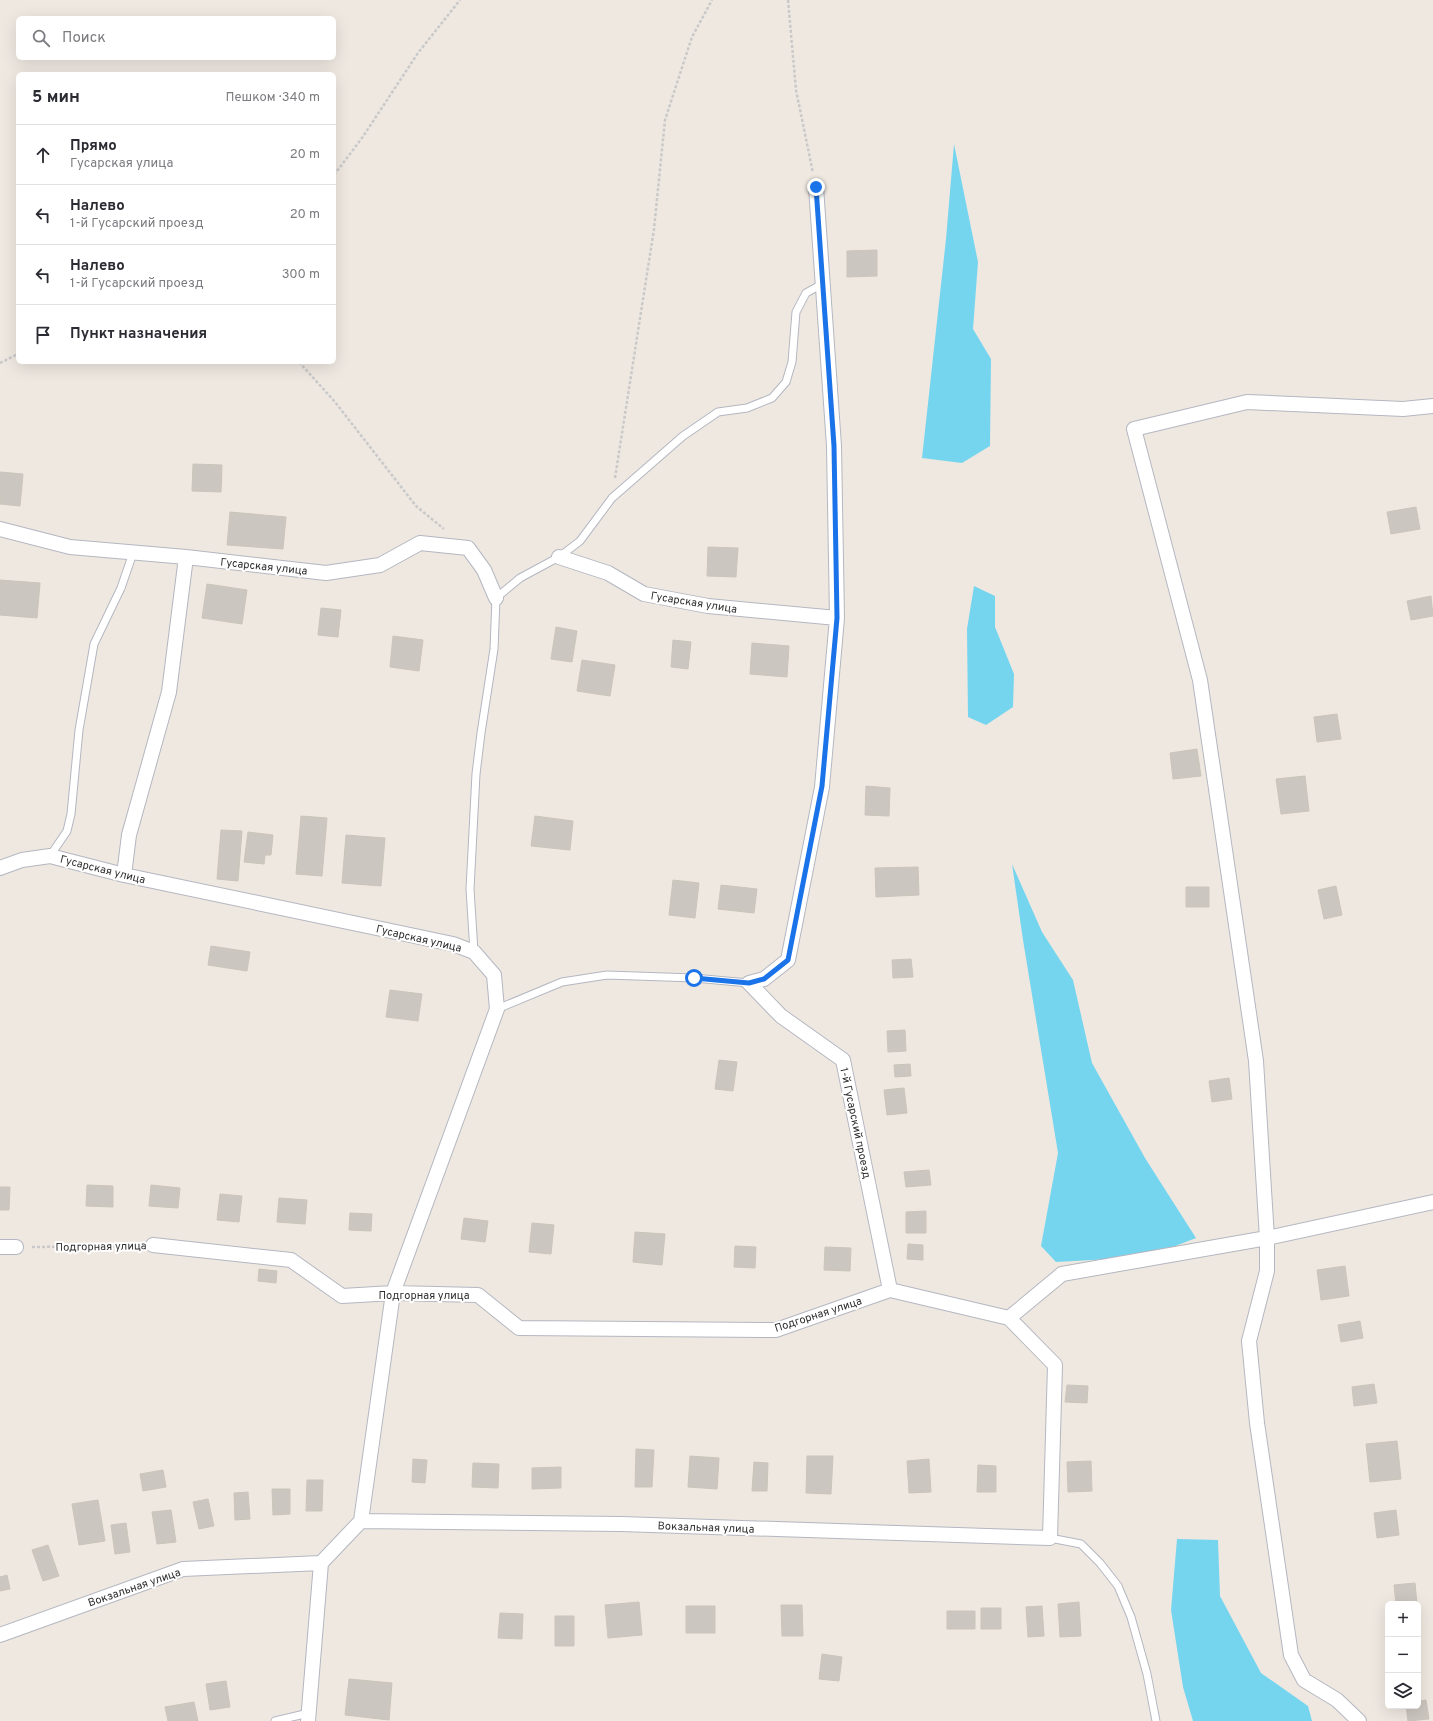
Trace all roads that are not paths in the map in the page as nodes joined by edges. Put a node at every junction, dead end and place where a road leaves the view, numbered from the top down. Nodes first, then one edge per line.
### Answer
1 (816, 187) road end
2 (824, 283) junction
3 (1433, 406) edge
4 (0, 529) edge
5 (133, 553) junction
6 (186, 557) junction
7 (559, 557) junction
8 (496, 598) junction
9 (837, 618) junction
10 (50, 856) junction
11 (0, 868) edge
12 (124, 875) junction
13 (474, 952) junction
14 (749, 983) junction
15 (497, 1009) junction
16 (1433, 1202) edge
17 (1267, 1238) junction
18 (153, 1245) road end
19 (0, 1246) edge
20 (16, 1247) road end
21 (890, 1290) junction
22 (393, 1293) junction
23 (1009, 1318) junction
24 (361, 1521) junction
25 (1050, 1538) junction
26 (321, 1563) junction
27 (0, 1635) edge
28 (308, 1717) edge
29 (275, 1721) edge
30 (1156, 1721) edge
31 (1360, 1721) edge

1 - 2 street
2 - 7 lane
2 - 9 street
3 - 17 street
4 - 5 street, Гусарская улица
5 - 6 street, Гусарская улица
5 - 10 lane
6 - 8 street, Гусарская улица
6 - 12 street
7 - 8 lane
7 - 9 street, Гусарская улица
8 - 13 lane
9 - 14 street
10 - 11 street
10 - 12 street, Гусарская улица
12 - 13 street, Гусарская улица
13 - 15 street, Гусарская улица
14 - 15 lane
14 - 21 street, 1-й Гусарский проезд
15 - 22 street
16 - 17 street
17 - 23 street
17 - 31 street
18 - 22 street, Подгорная улица
19 - 20 street
21 - 22 street, Подгорная улица
21 - 23 street
22 - 24 street
23 - 25 street
24 - 25 street, Вокзальная улица
24 - 26 street
25 - 30 lane
26 - 27 street, Вокзальная улица
26 - 28 street
28 - 29 lane

